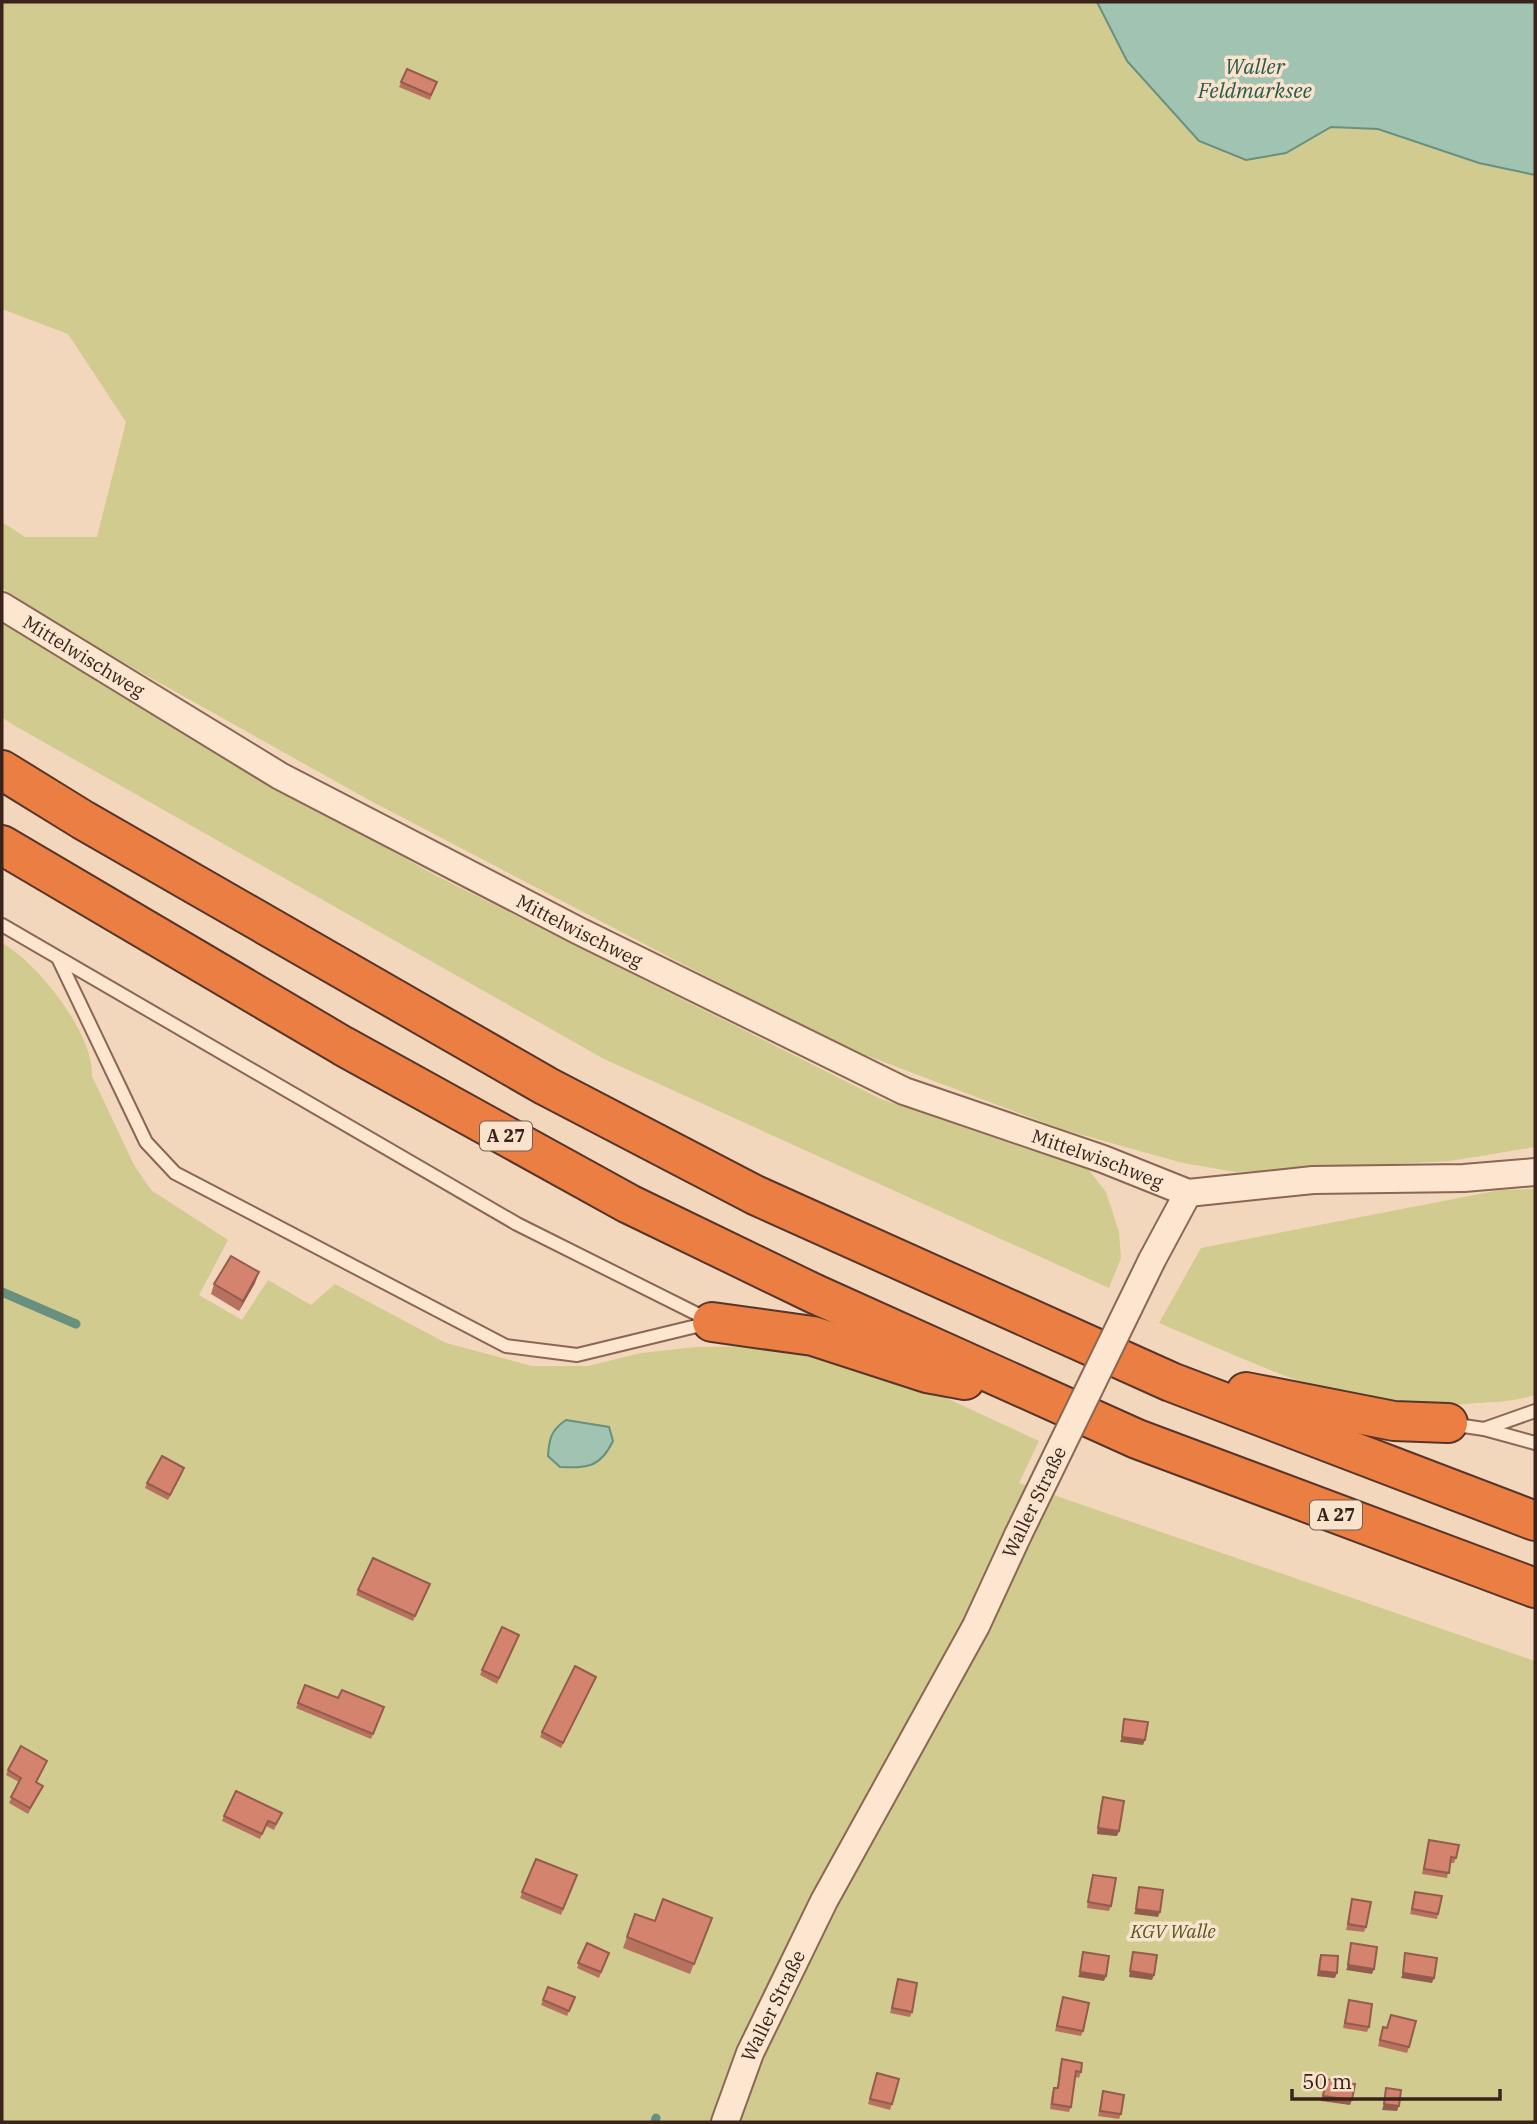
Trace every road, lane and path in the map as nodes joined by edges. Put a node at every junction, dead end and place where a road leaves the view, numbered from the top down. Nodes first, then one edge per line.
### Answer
1 (2, 606) edge
2 (2, 770) edge
3 (2, 845) edge
4 (2, 925) edge
5 (59, 960) junction
6 (1535, 1172) edge
7 (1188, 1193) junction
8 (712, 1322) junction
9 (1171, 1382) junction
10 (1029, 1391) junction
11 (1535, 1411) edge
12 (1466, 1426) junction
13 (1535, 1443) edge
14 (1535, 1521) edge
15 (1535, 1588) edge
16 (725, 2122) edge

1 - 7 street, Mittelwischweg
2 - 9 highway
3 - 10 highway, A 27
4 - 5 lane
5 - 8 lane
5 - 8 lane
6 - 7 street
7 - 16 street, Waller Straße, bridge
8 - 10 highway
9 - 12 highway
9 - 14 highway
10 - 15 highway, A 27
11 - 12 lane
12 - 13 lane

